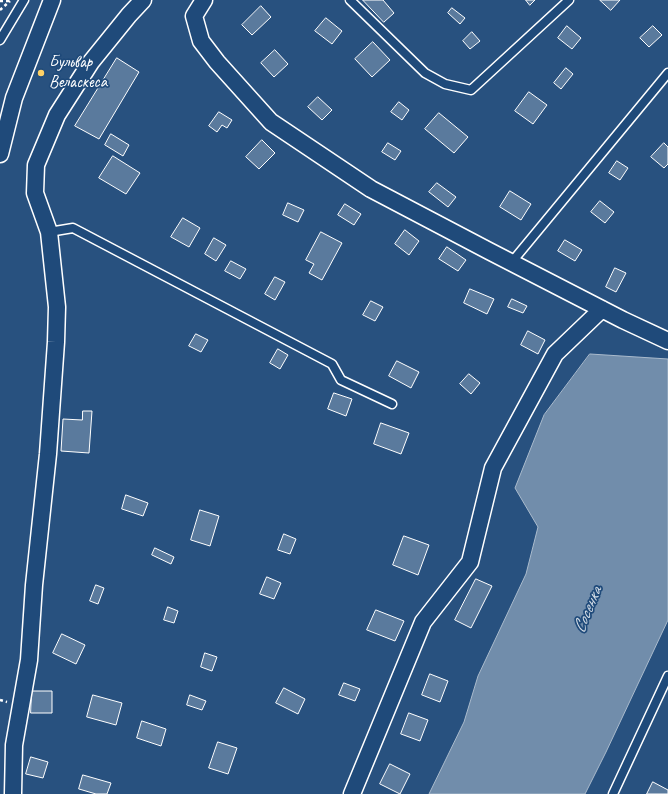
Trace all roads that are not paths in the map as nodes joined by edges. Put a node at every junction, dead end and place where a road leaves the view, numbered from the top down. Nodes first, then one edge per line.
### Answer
1 (24, 0) edge
2 (52, 0) edge
3 (143, 0) edge
4 (204, 0) edge
5 (350, 0) edge
6 (569, 0) edge
7 (0, 40) edge
8 (668, 73) edge
9 (0, 154) edge
10 (49, 232) junction
11 (511, 263) junction
12 (602, 309) junction
13 (668, 340) edge
14 (392, 404) dead end
15 (668, 676) edge
16 (13, 794) edge
17 (352, 794) edge
18 (613, 794) edge

1 - 7 lane
2 - 9 street
3 - 10 street
4 - 11 street
5 - 6 lane
8 - 11 lane
10 - 14 lane
10 - 16 street
11 - 12 street
12 - 13 street
12 - 17 street
15 - 18 lane

